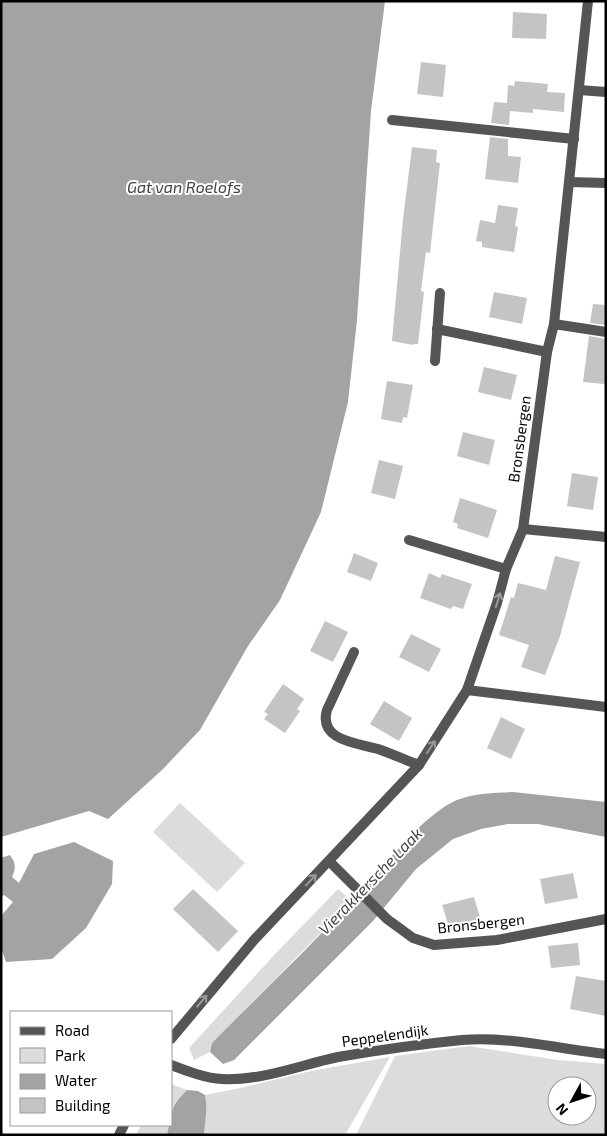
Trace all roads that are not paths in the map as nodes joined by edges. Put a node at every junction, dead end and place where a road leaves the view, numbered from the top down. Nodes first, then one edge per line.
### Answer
1 (588, 1) edge
2 (579, 90) junction
3 (606, 92) edge
4 (392, 120) dead end
5 (574, 139) junction
6 (569, 182) junction
7 (606, 182) edge
8 (440, 293) dead end
9 (554, 324) junction
10 (437, 329) junction
11 (606, 332) edge
12 (547, 352) junction
13 (435, 361) dead end
14 (523, 529) junction
15 (606, 537) edge
16 (409, 540) dead end
17 (506, 569) junction
18 (354, 652) dead end
19 (467, 690) junction
20 (606, 707) edge
21 (419, 765) junction
22 (329, 861) junction
23 (606, 919) edge
24 (172, 1038) edge
25 (606, 1054) edge
26 (172, 1064) edge

1 - 2 street, Bronsbergen
2 - 3 street
2 - 5 street, Bronsbergen
4 - 5 street
5 - 6 street, Bronsbergen
6 - 7 street
6 - 9 street, Bronsbergen
8 - 10 street
9 - 11 street
9 - 12 street, Bronsbergen
10 - 12 street
10 - 13 street
12 - 14 street, Bronsbergen
14 - 15 street
14 - 17 street, Bronsbergen
16 - 17 street
19 -> 17 street, Bronsbergen
18 - 21 street
19 - 20 street
21 -> 19 street, Bronsbergen
21 - 22 street, Bronsbergen
22 - 23 street, Bronsbergen
24 -> 22 street, Bronsbergen
25 - 26 street, Peppelendijk

